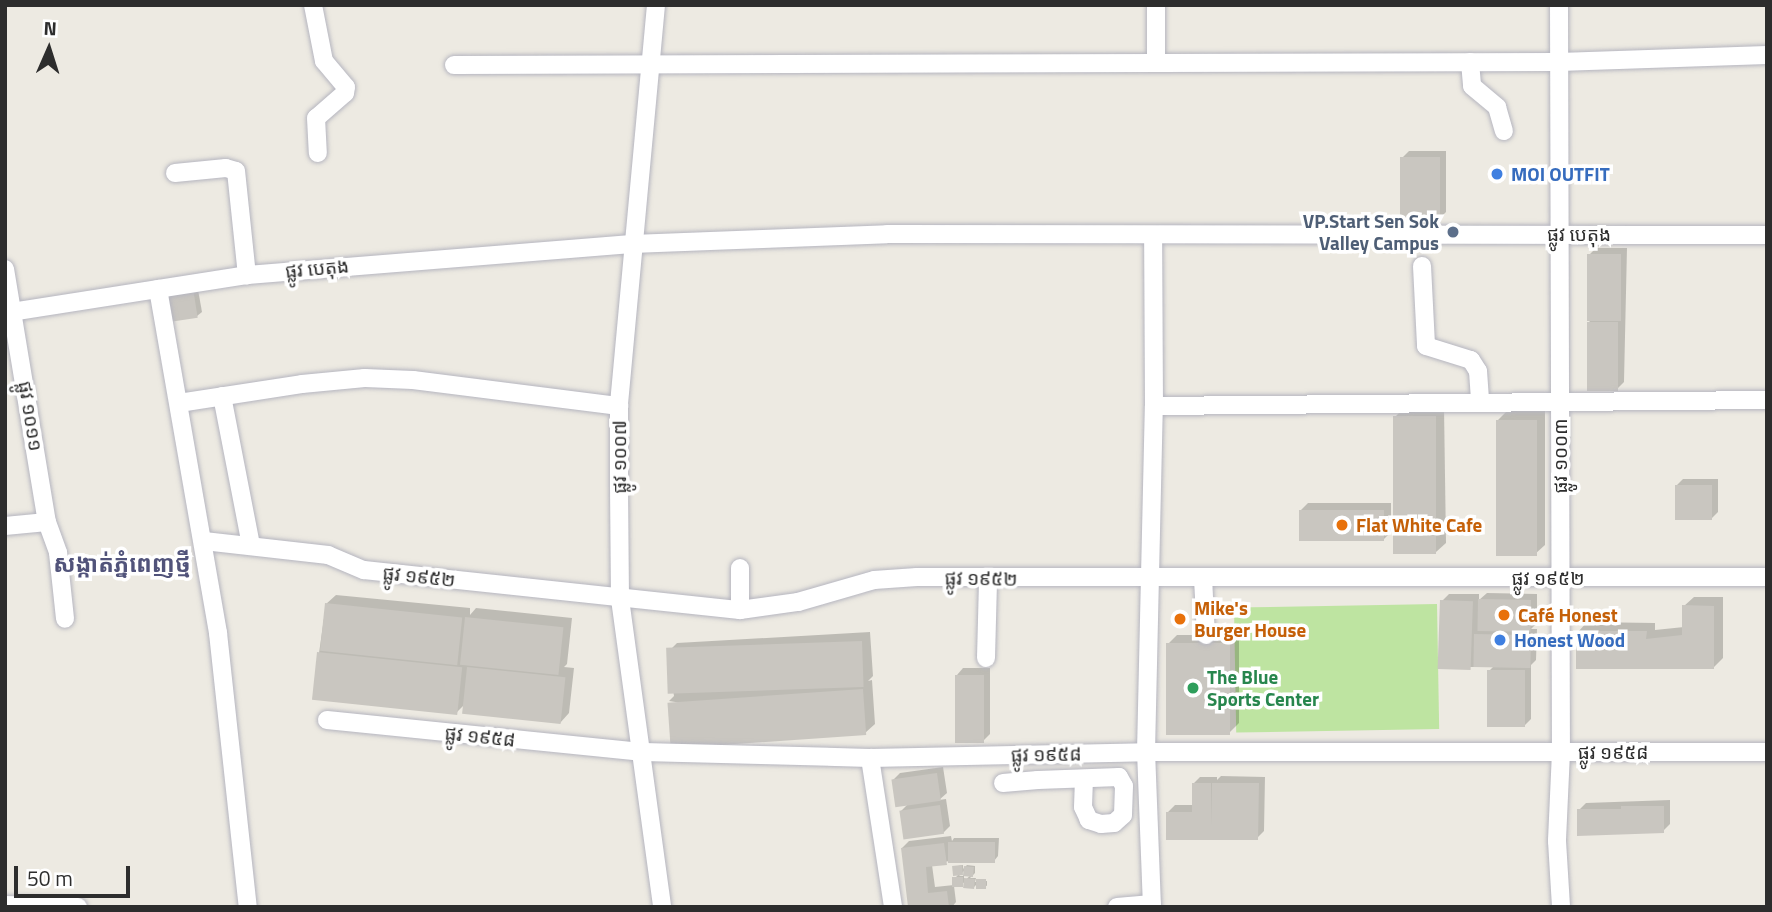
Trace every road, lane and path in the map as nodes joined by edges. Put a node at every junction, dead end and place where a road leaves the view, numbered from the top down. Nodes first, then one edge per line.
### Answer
1 (313, 5) edge
2 (656, 5) edge
3 (1156, 5) edge
4 (1559, 5) edge
5 (1767, 55) edge
6 (1470, 62) junction
7 (1559, 62) junction
8 (1156, 63) junction
9 (651, 64) junction
10 (454, 65) dead end
11 (1504, 131) dead end
12 (318, 153) dead end
13 (175, 173) dead end
14 (1559, 234) junction
15 (1767, 235) edge
16 (1153, 236) junction
17 (632, 244) junction
18 (1422, 266) dead end
19 (5, 269) edge
20 (247, 275) junction
21 (158, 289) junction
22 (10, 312) edge
23 (222, 397) junction
24 (1767, 400) edge
25 (1480, 402) junction
26 (1559, 402) junction
27 (179, 403) junction
28 (619, 406) junction
29 (1154, 406) junction
30 (47, 522) junction
31 (5, 526) edge
32 (204, 541) junction
33 (251, 545) junction
34 (740, 568) dead end
35 (1767, 577) edge
36 (1150, 578) junction
37 (1203, 578) junction
38 (988, 579) junction
39 (1560, 579) junction
40 (620, 599) junction
41 (740, 610) junction
42 (65, 619) dead end
43 (1206, 635) dead end
44 (986, 658) dead end
45 (327, 720) dead end
46 (643, 752) junction
47 (1146, 752) junction
48 (1561, 752) junction
49 (1767, 752) edge
50 (1036, 755) junction
51 (870, 758) junction
52 (1084, 779) dead end
53 (1038, 780) junction
54 (1003, 783) dead end
55 (5, 905) edge
56 (1152, 905) edge
57 (78, 907) edge
58 (248, 907) edge
59 (662, 907) edge
60 (893, 907) edge
61 (1117, 907) edge
62 (1561, 907) edge

1 - 12 street
2 - 9 street, ផ្លូវ ១០០៧
3 - 8 street
4 - 7 street, ផ្លូវ ១០០៣
5 - 7 street
6 - 7 street
6 - 8 street
6 - 11 street
7 - 14 street, ផ្លូវ ១០០៣
8 - 9 street
9 - 10 street
9 - 17 street, ផ្លូវ ១០០៧
13 - 20 street
14 - 15 street, ផ្លូវ បេតុង
14 - 16 street, ផ្លូវ បេតុង
14 - 26 street, ផ្លូវ ១០០៣
16 - 17 street, ផ្លូវ បេតុង
16 - 29 street
17 - 20 street, ផ្លូវ បេតុង
17 - 28 street, ផ្លូវ ១០០៧
18 - 25 street
19 - 22 street, ផ្លូវ ១០១១
20 - 21 street, ផ្លូវ បេតុង
21 - 22 street, ផ្លូវ បេតុង
21 - 27 street
22 - 30 street, ផ្លូវ ១០១១
23 - 27 street
23 - 28 street
23 - 33 street
24 - 26 street
25 - 26 street
25 - 29 street
26 - 39 street, ផ្លូវ ១០០៣
27 - 32 street
28 - 40 street, ផ្លូវ ១០០៧
29 - 36 street
30 - 31 street
30 - 42 street, ផ្លូវ ១០១១
32 - 33 street, ផ្លូវ ១៩៥២
32 - 58 street
33 - 40 street, ផ្លូវ ១៩៥២
34 - 41 street
35 - 39 street, ផ្លូវ ១៩៥២
36 - 37 street, ផ្លូវ ១៩៥២
36 - 38 street, ផ្លូវ ១៩៥២
36 - 47 street
37 - 39 street, ផ្លូវ ១៩៥២
37 - 43 street
38 - 41 street, ផ្លូវ ១៩៥២
38 - 44 street
39 - 48 street, ផ្លូវ ១០០៣
40 - 41 street, ផ្លូវ ១៩៥២
40 - 46 street, ផ្លូវ ១០០៧
45 - 46 street, ផ្លូវ ១៩៥៨
46 - 51 street, ផ្លូវ ១៩៥៨
46 - 59 street, ផ្លូវ ១០០៧
47 - 48 street, ផ្លូវ ១៩៥៨
47 - 50 street, ផ្លូវ ១៩៥៨
47 - 56 street
48 - 49 street, ផ្លូវ ១៩៥៨
48 - 62 street, ផ្លូវ ១០០៣
50 - 51 street, ផ្លូវ ១៩៥៨
50 - 53 street
51 - 60 street
52 - 53 street
53 - 54 street
55 - 57 street
56 - 61 street

